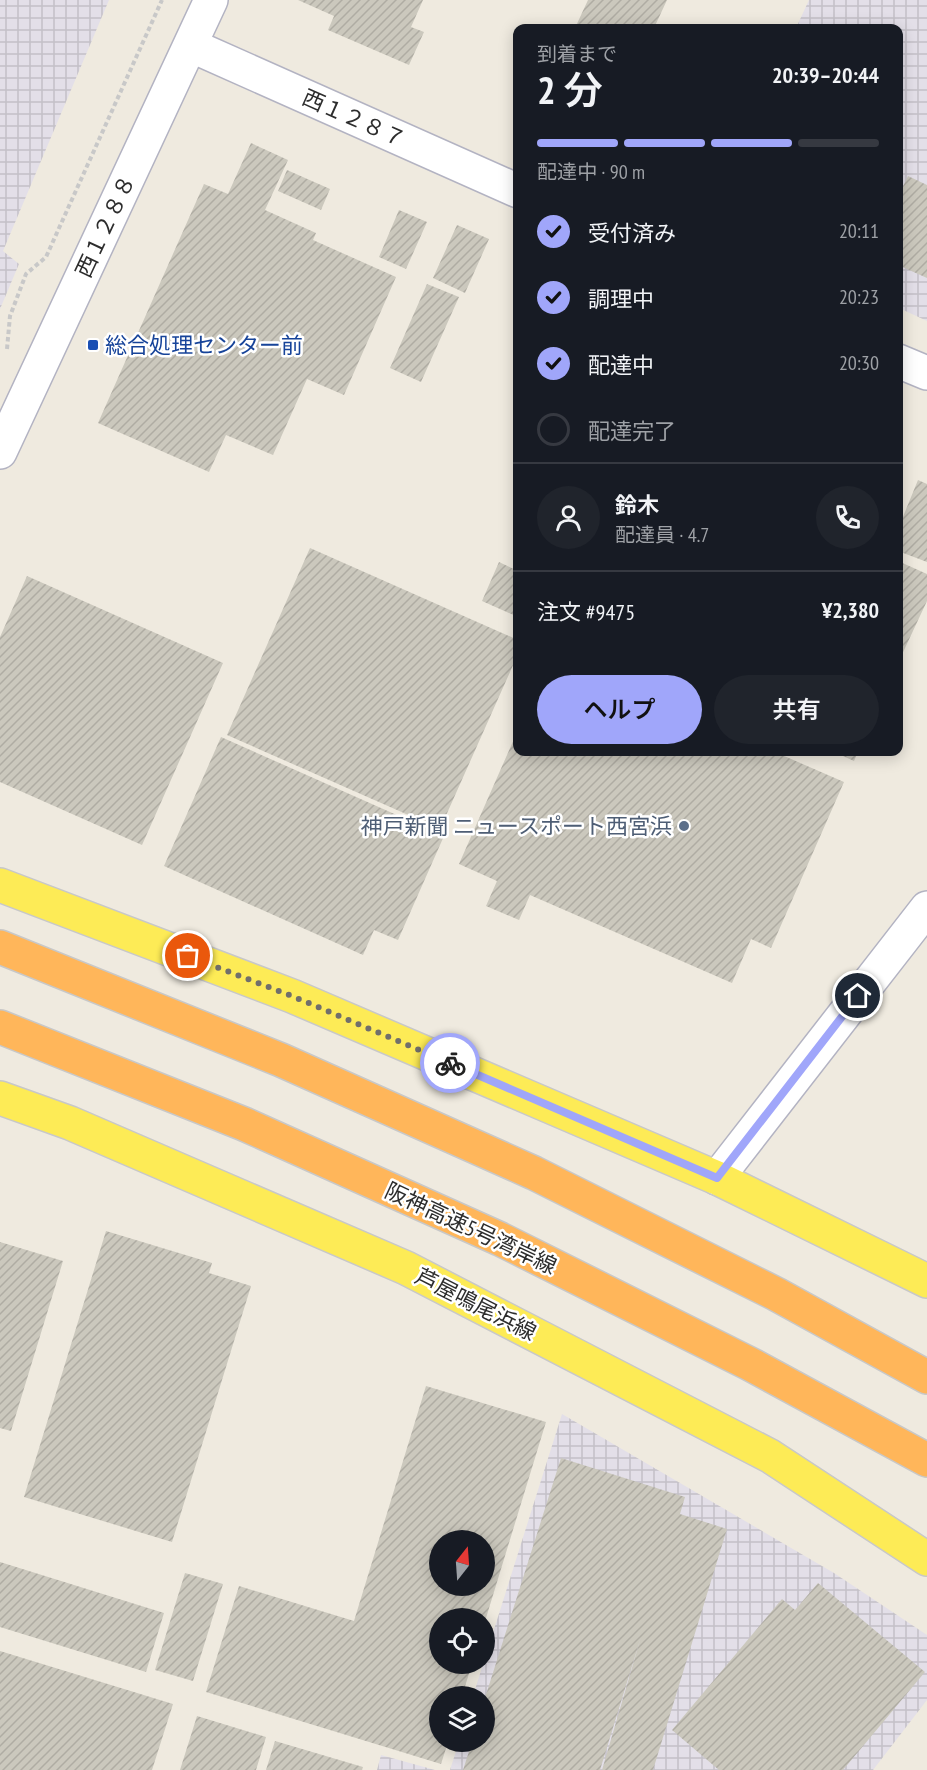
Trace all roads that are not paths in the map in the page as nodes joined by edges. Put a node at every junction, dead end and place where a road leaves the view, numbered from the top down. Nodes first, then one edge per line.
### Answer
1 (211, 0) edge
2 (190, 45) junction
3 (513, 189) edge
4 (903, 363) edge
5 (927, 374) edge
6 (0, 452) edge
7 (0, 885) edge
8 (927, 908) edge
9 (0, 947) edge
10 (0, 1026) edge
11 (0, 1098) edge
12 (717, 1178) junction
13 (927, 1281) edge
14 (927, 1377) edge
15 (927, 1460) edge
16 (927, 1559) edge

1 - 2 street, 西１２８８
2 - 3 street, 西１２８７
2 - 6 street, 西１２８８
4 - 5 street
7 - 12 main road
8 - 12 street
9 - 14 highway
10 - 15 highway, 阪神高速5号湾岸線
11 - 16 main road, 芦屋鳴尾浜線
12 - 13 main road

